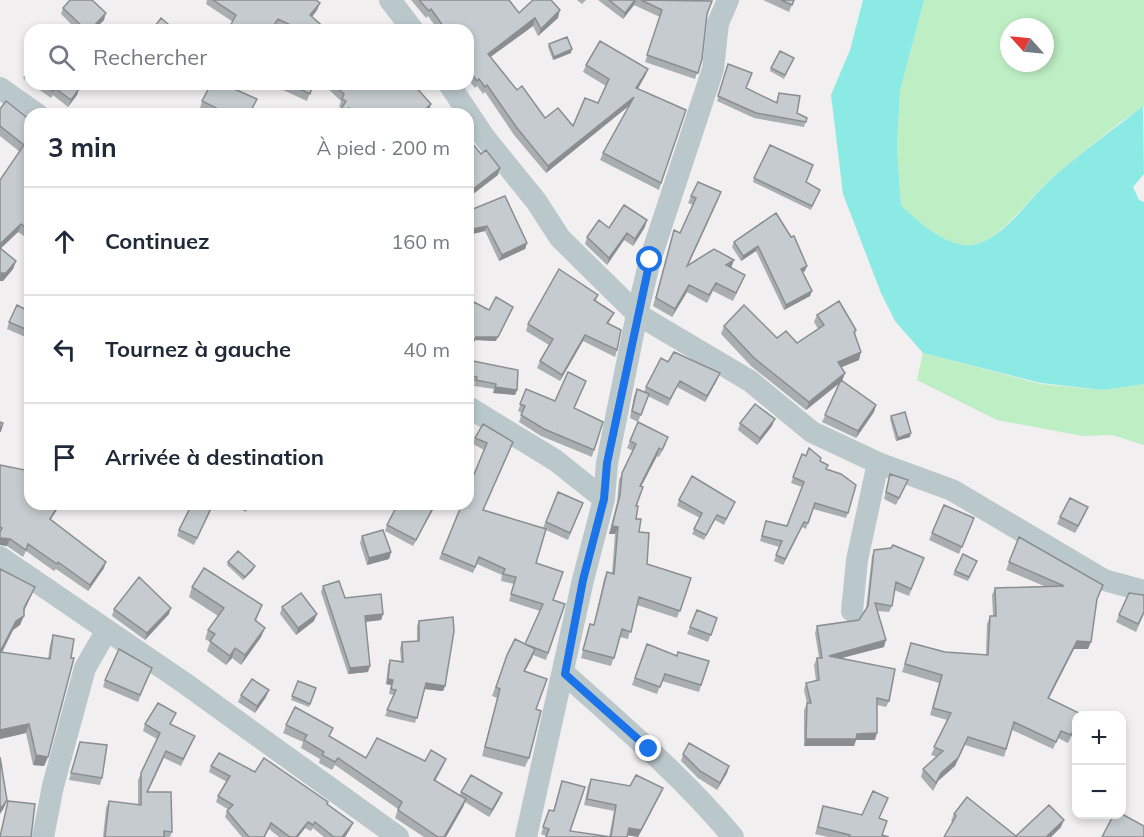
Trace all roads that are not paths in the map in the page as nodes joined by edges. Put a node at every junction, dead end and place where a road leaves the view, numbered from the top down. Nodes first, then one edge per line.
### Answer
1 (390, 0) edge
2 (728, 0) edge
3 (408, 24) edge
4 (0, 88) edge
5 (453, 90) edge
6 (28, 108) edge
7 (465, 108) edge
8 (474, 122) edge
9 (637, 314) junction
10 (474, 412) edge
11 (878, 463) junction
12 (604, 499) junction
13 (0, 557) edge
14 (1144, 591) edge
15 (852, 611) dead end
16 (107, 630) junction
17 (565, 674) junction
18 (43, 837) edge
19 (398, 837) edge
20 (526, 837) edge
21 (733, 837) edge

1 - 3 street
2 - 9 street
4 - 6 street
5 - 7 street
8 - 9 street
9 - 11 street
9 - 12 street
10 - 12 street
11 - 14 street
11 - 15 street
12 - 17 street
13 - 16 street
16 - 18 street
16 - 19 street
17 - 20 street
17 - 21 street

